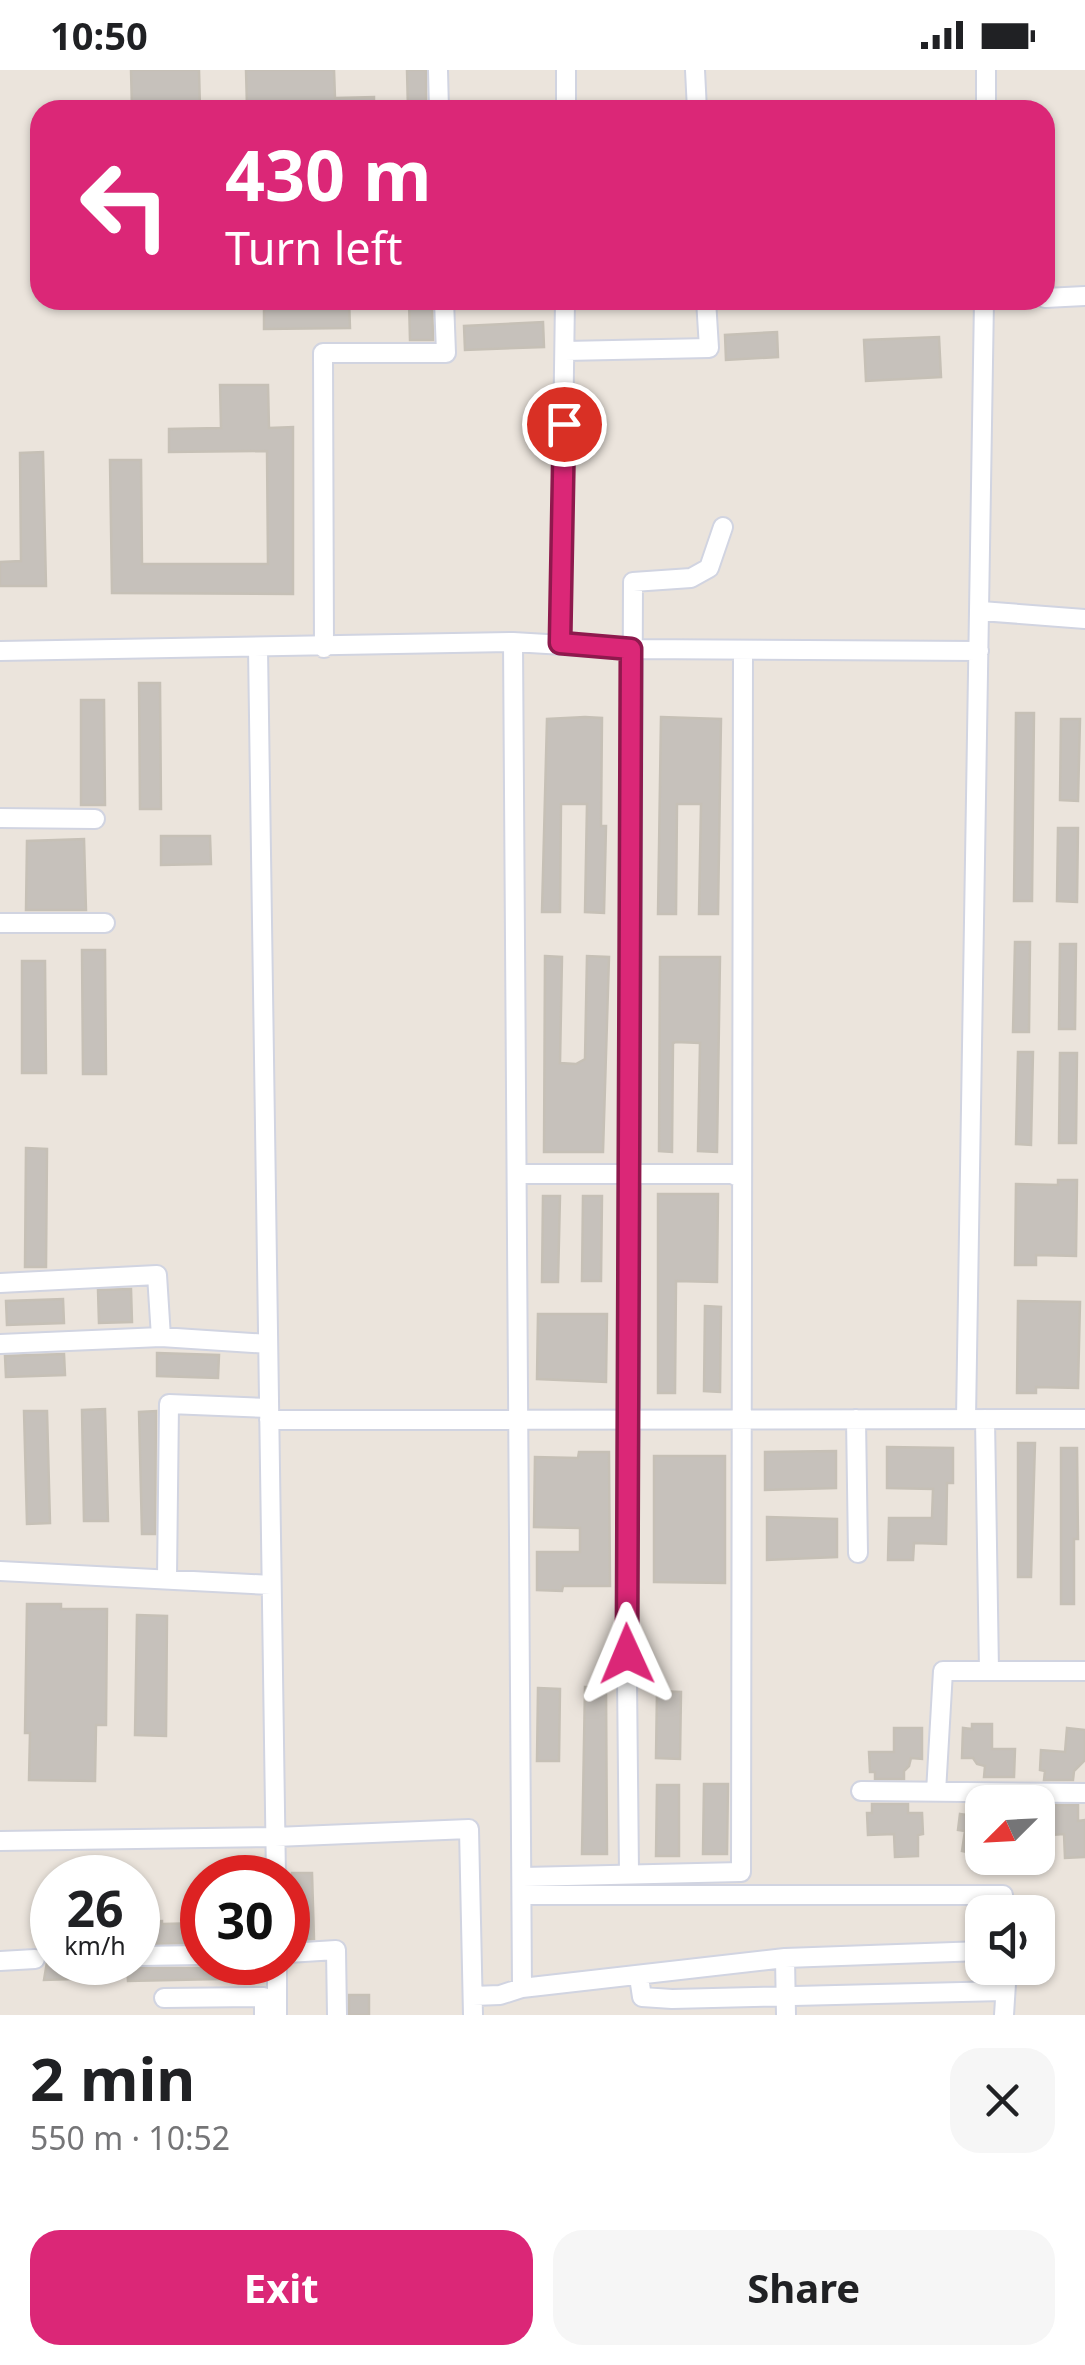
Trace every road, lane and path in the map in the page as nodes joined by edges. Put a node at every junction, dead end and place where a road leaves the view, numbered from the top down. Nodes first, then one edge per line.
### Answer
1 (438, 70) edge
2 (566, 70) edge
3 (695, 70) edge
4 (986, 70) edge
5 (439, 100) edge
6 (566, 100) edge
7 (696, 100) edge
8 (986, 100) edge
9 (1085, 296) edge
10 (1055, 298) edge
11 (444, 310) edge
12 (565, 310) edge
13 (707, 310) edge
14 (984, 310) edge
15 (565, 351) junction
16 (724, 528) dead end
17 (980, 610) junction
18 (1085, 619) edge
19 (514, 642) junction
20 (560, 643) junction
21 (258, 648) junction
22 (324, 648) junction
23 (631, 649) junction
24 (743, 650) junction
25 (979, 650) junction
26 (0, 651) edge
27 (0, 818) edge
28 (95, 819) dead end
29 (0, 923) edge
30 (105, 923) dead end
31 (518, 1174) junction
32 (630, 1176) junction
33 (742, 1178) junction
34 (0, 1283) edge
35 (161, 1337) junction
36 (0, 1344) edge
37 (268, 1344) junction
38 (269, 1414) junction
39 (630, 1419) junction
40 (856, 1419) junction
41 (976, 1419) junction
42 (1085, 1419) edge
43 (517, 1420) junction
44 (744, 1420) junction
45 (858, 1553) dead end
46 (0, 1571) edge
47 (168, 1578) junction
48 (272, 1586) junction
49 (989, 1671) junction
50 (1085, 1671) edge
51 (861, 1791) dead end
52 (936, 1792) junction
53 (1085, 1793) edge
54 (275, 1837) junction
55 (0, 1842) edge
56 (275, 1855) edge
57 (629, 1873) junction
58 (523, 1886) junction
59 (969, 1895) edge
60 (310, 1952) edge
61 (965, 1952) edge
62 (785, 1958) junction
63 (30, 1959) edge
64 (0, 1960) edge
65 (640, 1977) junction
66 (277, 1985) edge
67 (1005, 1985) edge
68 (522, 1988) junction
69 (1004, 1991) junction
70 (500, 1994) junction
71 (786, 1995) junction
72 (878, 1995) junction
73 (164, 1998) dead end
74 (473, 2006) edge
75 (673, 2007) edge
76 (264, 2015) edge
77 (278, 2015) edge
78 (337, 2015) edge
79 (501, 2015) edge
80 (786, 2015) edge
81 (878, 2015) edge
82 (1004, 2015) edge

1 - 5 street
2 - 6 street
3 - 7 street
4 - 8 street
9 - 10 street
11 - 22 street
12 - 15 street
13 - 15 street
14 - 17 street
15 - 20 street
16 - 23 street
17 - 18 street
17 - 25 street
19 - 20 street
19 - 22 street
19 - 31 street
20 - 23 street
21 - 22 street
21 - 26 street
21 - 37 street
23 - 24 street
23 - 32 street
24 - 25 street
24 - 33 street
25 - 41 street
27 - 28 street
29 - 30 street
31 - 32 street
31 - 43 street
32 - 33 street
32 - 39 street
33 - 44 street
34 - 35 street
35 - 36 street
35 - 37 street
37 - 38 street
38 - 43 street
38 - 47 street
38 - 48 street
39 - 43 street
39 - 44 street
39 - 57 street
40 - 41 street
40 - 44 street
40 - 45 street
41 - 42 street
41 - 49 street
43 - 58 street
44 - 57 street
46 - 47 street
47 - 48 street
48 - 54 street
49 - 50 street
49 - 52 street
51 - 52 street
52 - 53 street
54 - 55 street
54 - 56 street
54 - 74 street
57 - 58 street
58 - 59 street
58 - 68 street
60 - 78 street
61 - 62 street
62 - 65 street
62 - 71 street
63 - 64 street
65 - 68 street
65 - 75 street
66 - 77 street
67 - 69 street
68 - 70 street
69 - 72 street
69 - 82 street
70 - 74 street
70 - 79 street
71 - 72 street
71 - 75 street
71 - 80 street
72 - 81 street
73 - 76 street

